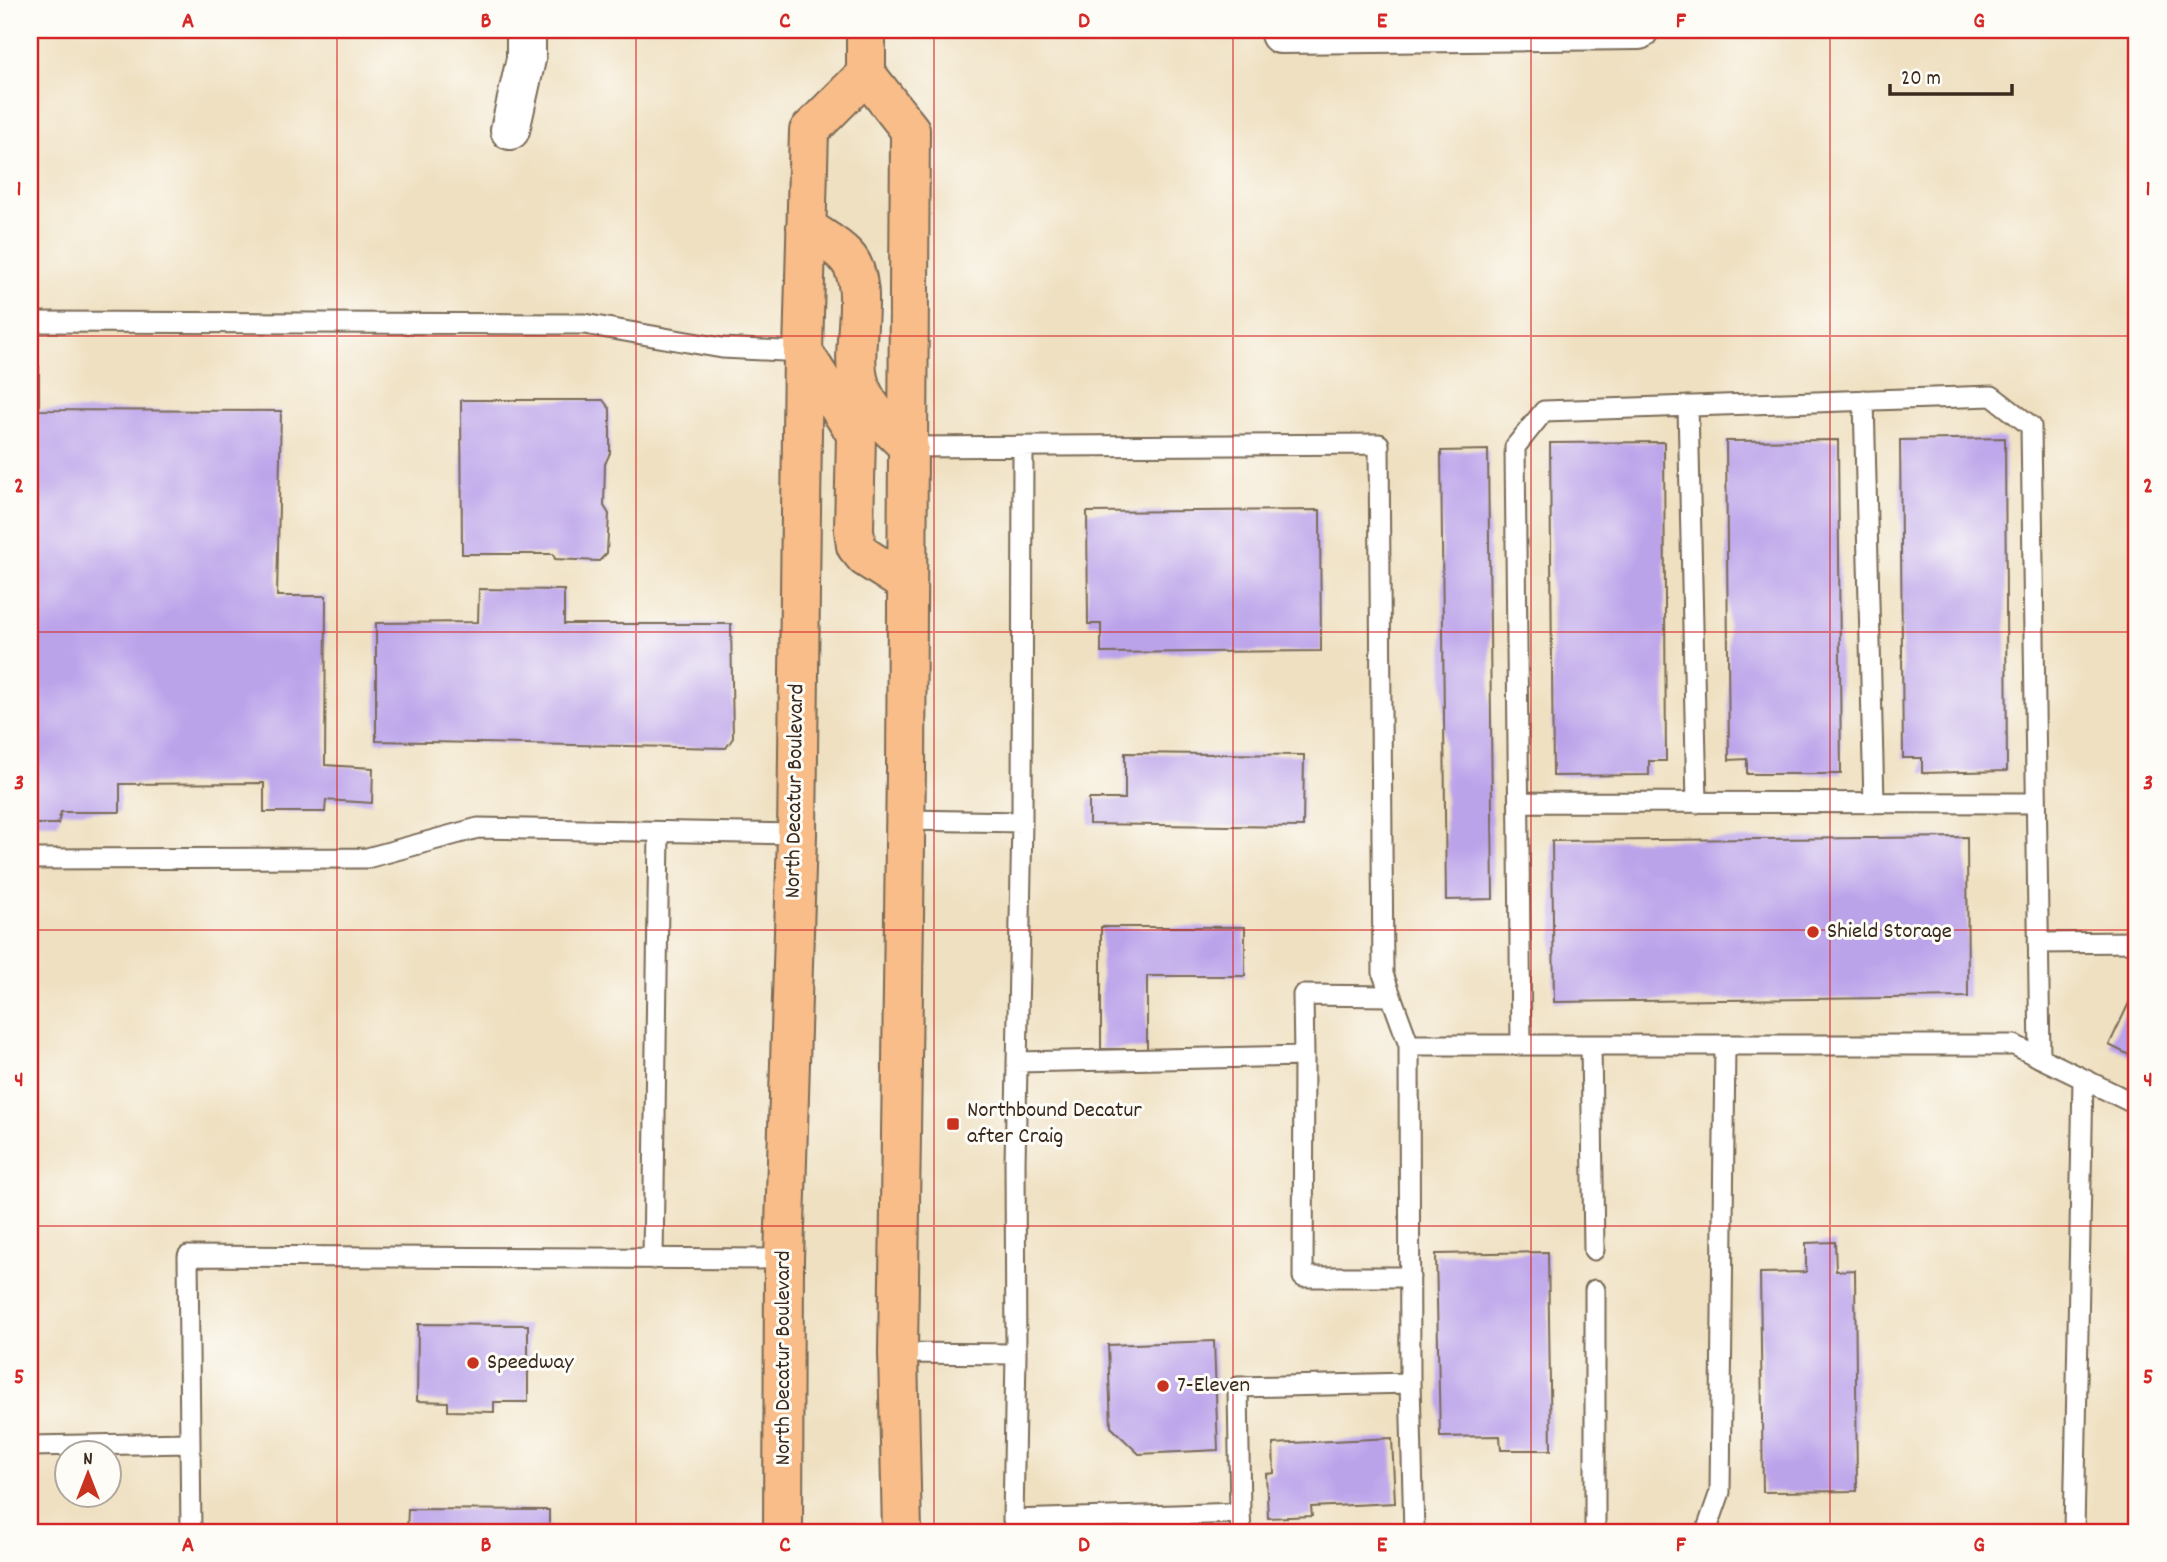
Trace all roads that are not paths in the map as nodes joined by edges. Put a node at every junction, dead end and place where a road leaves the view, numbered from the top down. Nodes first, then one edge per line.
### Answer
1 (526, 30) edge
2 (866, 30) edge
3 (1639, 30) edge
4 (1280, 32) edge
5 (866, 74) junction
6 (510, 130) dead end
7 (806, 227) junction
8 (30, 322) edge
9 (803, 352) junction
10 (1864, 400) junction
11 (1688, 406) junction
12 (909, 447) junction
13 (1023, 447) junction
14 (907, 584) junction
15 (1519, 802) junction
16 (1696, 803) junction
17 (1874, 803) junction
18 (2036, 803) junction
19 (905, 820) junction
20 (1022, 822) junction
21 (659, 832) junction
22 (797, 834) junction
23 (30, 859) edge
24 (2137, 942) edge
25 (2038, 943) junction
26 (1391, 996) junction
27 (1409, 1045) junction
28 (1521, 1045) junction
29 (1591, 1045) junction
30 (1724, 1045) junction
31 (1304, 1056) junction
32 (2040, 1058) junction
33 (1017, 1062) junction
34 (2083, 1079) junction
35 (2137, 1105) edge
36 (1594, 1250) dead end
37 (653, 1259) junction
38 (785, 1259) junction
39 (1410, 1278) junction
40 (1595, 1290) dead end
41 (898, 1353) junction
42 (1016, 1354) junction
43 (1410, 1382) junction
44 (189, 1443) junction
45 (30, 1446) edge
46 (1240, 1523) edge
47 (191, 1532) edge
48 (783, 1532) edge
49 (902, 1532) edge
50 (1414, 1532) edge
51 (1595, 1532) edge
52 (1706, 1532) edge
53 (2074, 1532) edge

1 - 6 street
2 - 5 main road
3 - 4 street
5 - 7 main road, North Decatur Boulevard
5 - 12 main road
7 - 9 main road, North Decatur Boulevard
7 - 12 main road
8 - 9 lane
9 - 14 main road
9 - 22 main road, North Decatur Boulevard
10 - 11 lane
10 - 17 lane
10 - 18 lane
11 - 15 lane
11 - 16 lane
12 - 13 lane
12 - 14 main road
13 - 20 lane
13 - 26 lane
14 - 19 main road
15 - 16 lane
15 - 28 lane
16 - 17 lane
17 - 18 lane
18 - 25 lane
19 - 20 lane
19 - 41 main road
20 - 33 lane
21 - 22 lane
21 - 23 lane
21 - 37 lane
22 - 38 main road, North Decatur Boulevard
24 - 25 lane
25 - 32 lane
26 - 27 lane
26 - 31 lane
27 - 28 lane
27 - 39 lane
28 - 29 lane
29 - 30 lane
29 - 36 lane
30 - 32 lane
30 - 52 lane
31 - 33 lane
31 - 39 lane
32 - 34 lane
33 - 42 lane
34 - 35 lane
34 - 53 lane
37 - 38 lane
37 - 44 lane
38 - 48 main road, North Decatur Boulevard
39 - 43 lane
40 - 51 lane
41 - 42 lane
41 - 49 main road
42 - 46 lane
43 - 46 lane
43 - 50 lane
44 - 45 lane
44 - 47 lane

